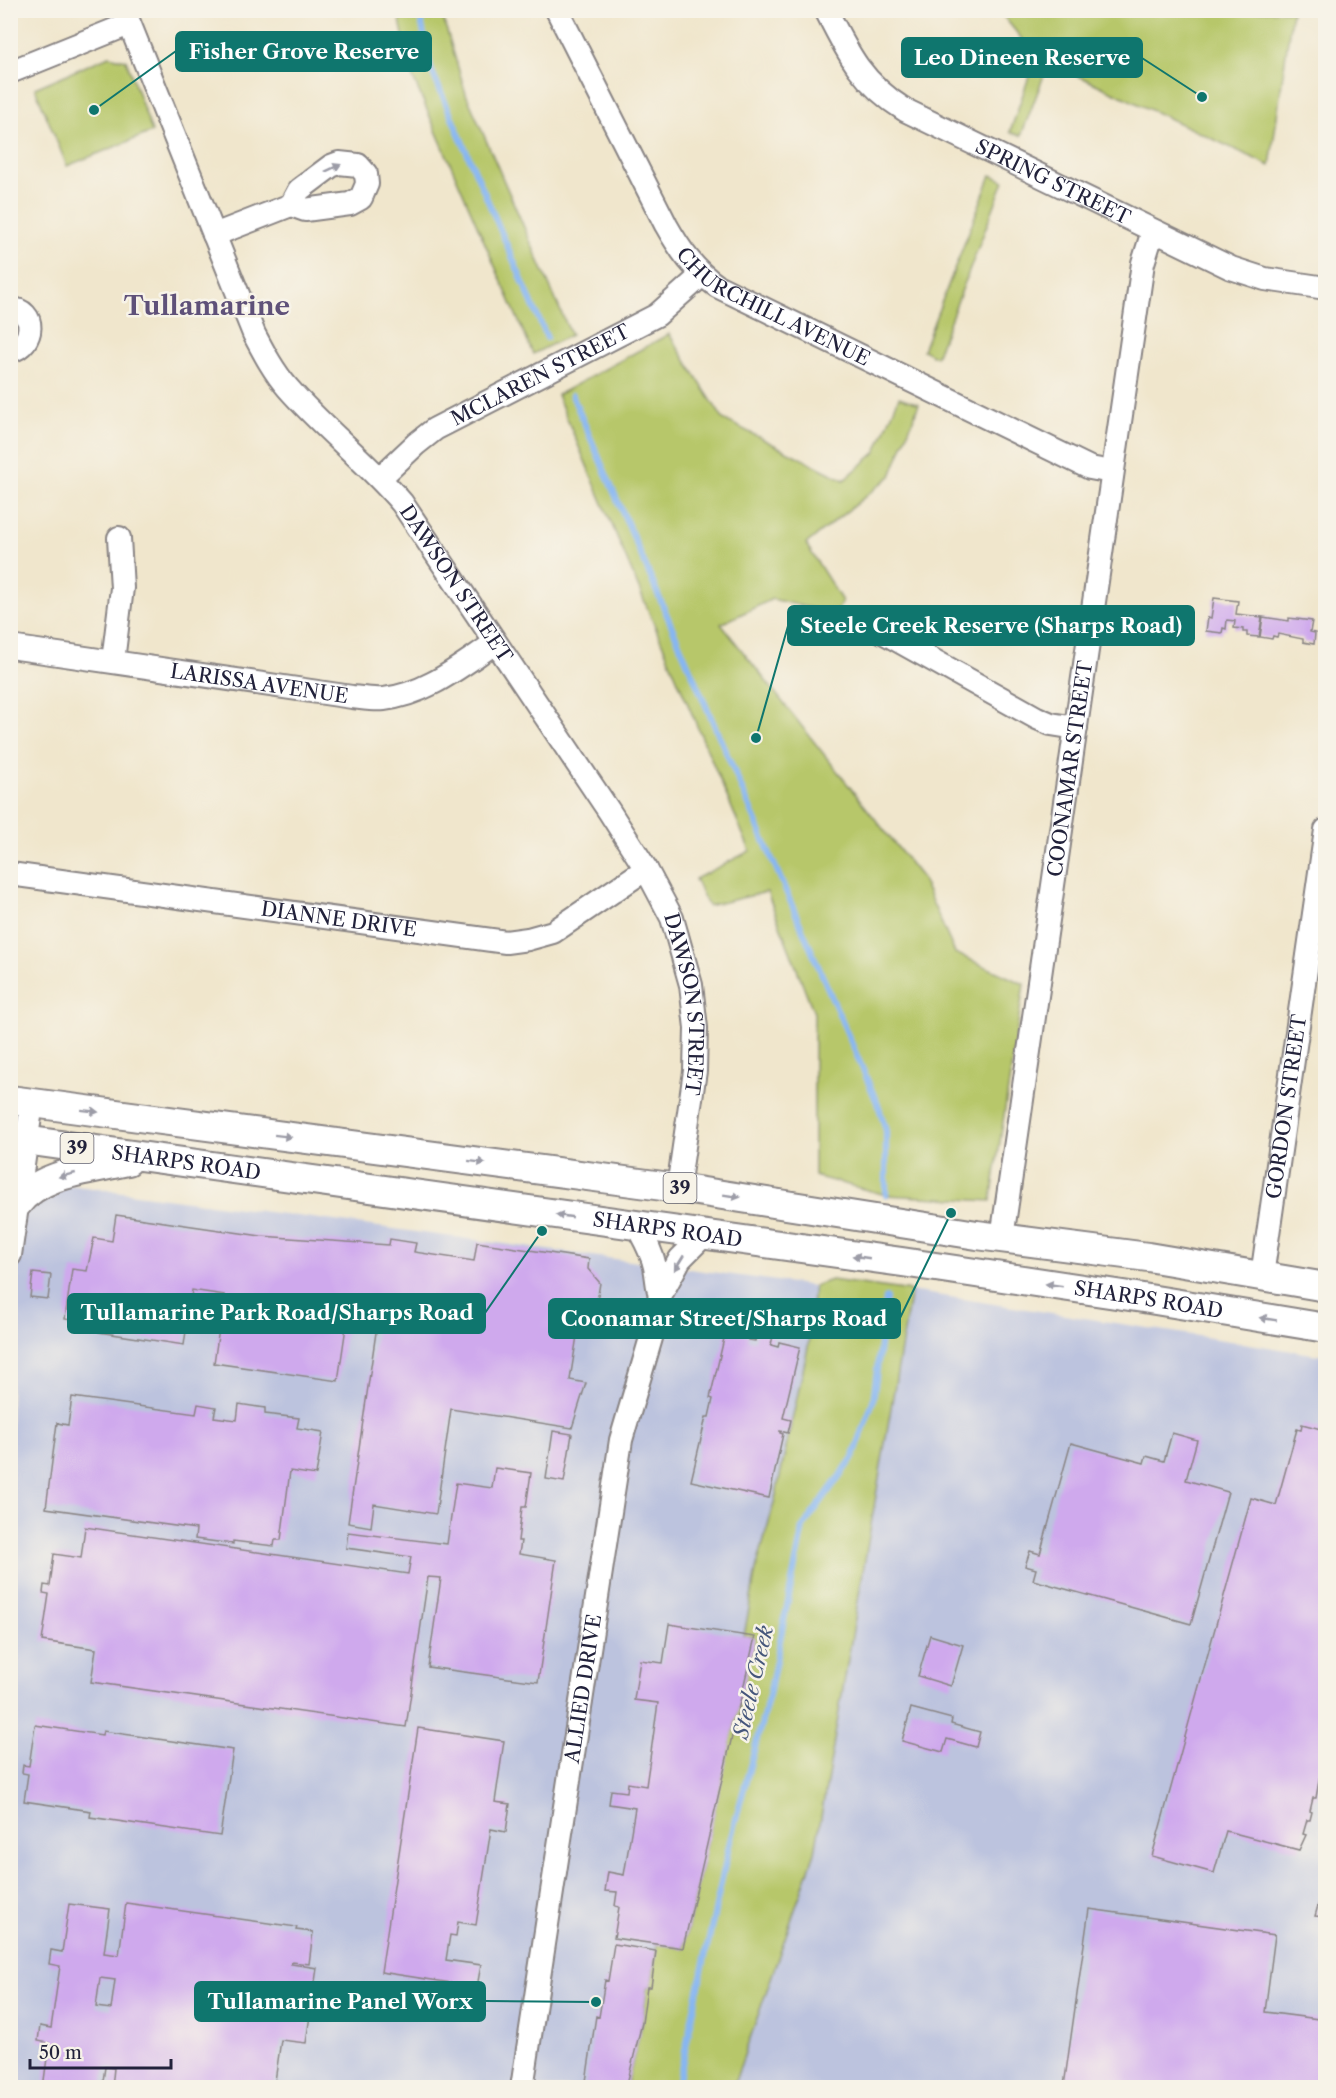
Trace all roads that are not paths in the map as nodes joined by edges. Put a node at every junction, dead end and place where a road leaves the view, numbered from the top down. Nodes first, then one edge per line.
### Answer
1 (557, 10) edge
2 (826, 10) edge
3 (126, 17) edge
4 (10, 72) edge
5 (291, 206) dead end
6 (1153, 231) junction
7 (214, 234) junction
8 (702, 275) junction
9 (1326, 288) edge
10 (10, 309) edge
11 (10, 351) edge
12 (1112, 472) junction
13 (380, 478) junction
14 (118, 538) dead end
15 (870, 625) dead end
16 (495, 643) junction
17 (10, 647) edge
18 (113, 662) junction
19 (1076, 728) junction
20 (1326, 830) edge
21 (646, 869) junction
22 (10, 874) edge
23 (21, 1102) edge
24 (18, 1139) edge
25 (144, 1157) junction
26 (678, 1188) junction
27 (17, 1204) junction
28 (637, 1226) junction
29 (705, 1235) junction
30 (1002, 1238) junction
31 (751, 1241) junction
32 (10, 1255) edge
33 (1148, 1257) junction
34 (1262, 1276) junction
35 (1326, 1287) edge
36 (660, 1296) junction
37 (1143, 1298) junction
38 (1326, 1328) edge
39 (522, 2088) edge

1 - 8 street, CHURCHILL AVENUE
2 - 6 street, SPRING STREET
3 - 4 street
3 - 7 street, DAWSON STREET
5 - 7 street
6 - 9 street, SPRING STREET
6 - 12 street, COONAMAR STREET
7 - 13 street, DAWSON STREET
8 - 12 street, CHURCHILL AVENUE
8 - 13 street, MCLAREN STREET
10 - 11 street
12 - 19 street, COONAMAR STREET
13 - 16 street, DAWSON STREET
14 - 18 street
15 - 19 street
16 - 18 street, LARISSA AVENUE
16 - 21 street, DAWSON STREET
17 - 18 street, LARISSA AVENUE
19 - 30 street, COONAMAR STREET
20 - 34 street, GORDON STREET
21 - 22 street, DIANNE DRIVE
21 - 26 street, DAWSON STREET
23 - 24 street
23 -> 26 main road, SHARPS ROAD / 39
24 - 25 main road, SHARPS ROAD / 39
24 - 27 street
25 -> 27 main road
28 -> 25 main road, SHARPS ROAD / 39
26 -> 30 main road, SHARPS ROAD / 39
26 - 31 main road
27 - 32 street
28 - 29 main road, SHARPS ROAD / 39
28 - 36 street, ALLIED DRIVE
29 - 31 main road, SHARPS ROAD / 39
29 -> 36 street, ALLIED DRIVE
30 - 33 main road, SHARPS ROAD / 39
37 -> 31 main road, SHARPS ROAD / 39
33 - 34 main road, SHARPS ROAD / 39
33 - 37 main road
34 - 35 main road, SHARPS ROAD / 39
36 - 39 street, ALLIED DRIVE
38 -> 37 main road, SHARPS ROAD / 39

